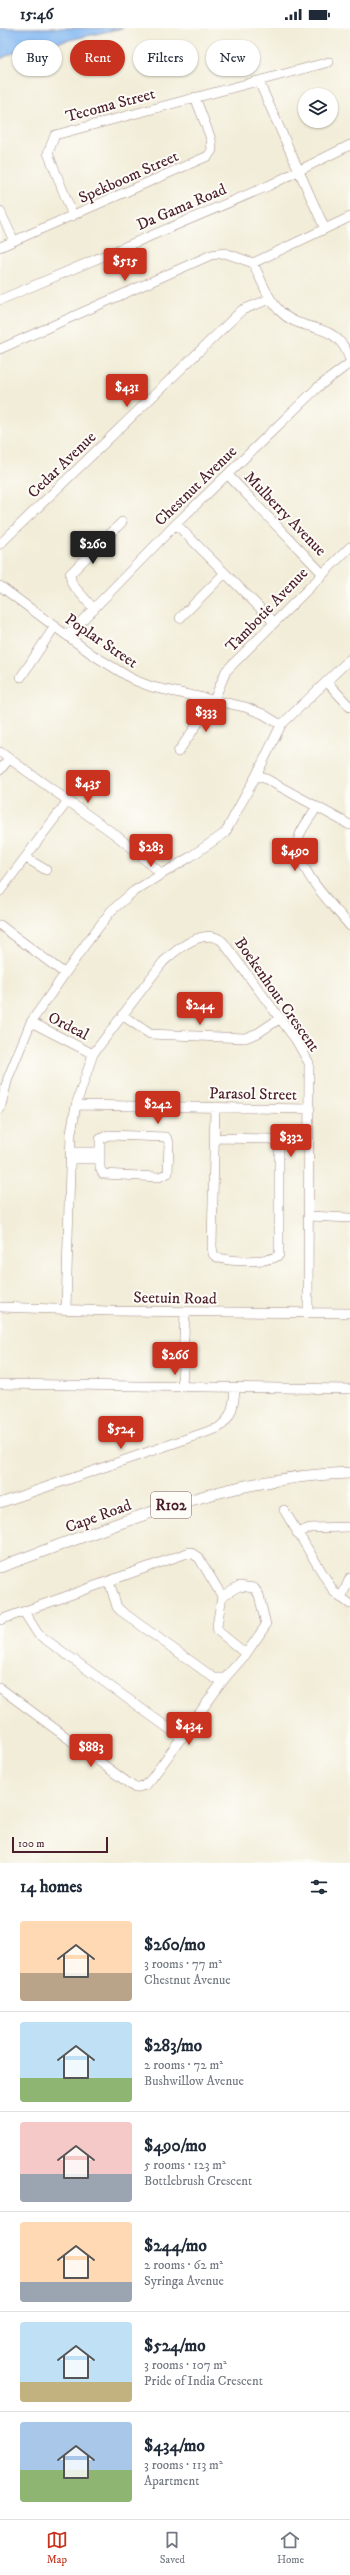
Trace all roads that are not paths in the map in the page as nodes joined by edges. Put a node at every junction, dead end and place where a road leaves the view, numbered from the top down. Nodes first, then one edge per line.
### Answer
1 (329, 62) dead end
2 (259, 82) junction
3 (195, 97) junction
4 (350, 145) edge
5 (298, 169) junction
6 (0, 211) edge
7 (73, 216) junction
8 (350, 217) edge
9 (325, 229) junction
10 (14, 241) junction
11 (0, 247) edge
12 (253, 263) junction
13 (270, 299) junction
14 (0, 300) edge
15 (0, 349) edge
16 (350, 360) edge
17 (350, 363) edge
18 (228, 475) junction
19 (122, 522) dead end
20 (176, 524) junction
21 (0, 544) edge
22 (350, 547) edge
23 (225, 573) junction
24 (322, 573) junction
25 (2, 591) edge
26 (94, 608) junction
27 (180, 618) dead end
28 (273, 622) junction
29 (55, 626) junction
30 (68, 635) junction
31 (350, 659) edge
32 (21, 678) dead end
33 (327, 682) junction
34 (214, 700) junction
35 (350, 707) edge
36 (281, 725) junction
37 (0, 752) edge
38 (178, 752) dead end
39 (9, 758) junction
40 (0, 770) edge
41 (257, 774) junction
42 (67, 802) junction
43 (316, 808) junction
44 (350, 826) edge
45 (26, 858) junction
46 (46, 870) dead end
47 (162, 874) junction
48 (0, 892) edge
49 (0, 925) edge
50 (350, 926) edge
51 (64, 973) junction
52 (122, 1015) junction
53 (279, 1019) junction
54 (31, 1022) junction
55 (93, 1054) junction
56 (1, 1098) edge
57 (76, 1105) junction
58 (215, 1107) junction
59 (0, 1109) edge
60 (310, 1109) junction
61 (214, 1138) junction
62 (71, 1156) junction
63 (100, 1156) junction
64 (309, 1216) junction
65 (350, 1218) edge
66 (0, 1307) edge
67 (66, 1309) junction
68 (185, 1312) junction
69 (308, 1313) junction
70 (350, 1313) edge
71 (0, 1384) edge
72 (182, 1387) junction
73 (350, 1388) edge
74 (235, 1389) junction
75 (350, 1474) edge
76 (0, 1503) edge
77 (284, 1510) dead end
78 (350, 1526) edge
79 (297, 1533) junction
80 (0, 1567) edge
81 (350, 1578) edge
82 (108, 1581) junction
83 (222, 1596) junction
84 (341, 1598) junction
85 (350, 1604) edge
86 (24, 1612) junction
87 (0, 1620) edge
88 (246, 1654) junction
89 (224, 1678) junction
90 (0, 1688) edge
91 (182, 1738) junction

1 - 2 street, Tecoma Street
2 - 3 street, Tecoma Street
2 - 5 street
3 - 7 street, Spekboom Street
3 - 7 street, Tecoma Street
4 - 5 street, Da Gama Road
5 - 9 street
5 - 14 street, Da Gama Road
6 - 10 street
7 - 10 street, Spekboom Street
8 - 9 street
9 - 12 street
10 - 11 street, Spekboom Street
12 - 13 street
12 - 15 street
13 - 16 street
13 - 21 street, Cedar Avenue
17 - 18 street, Chestnut Avenue
18 - 20 street, Chestnut Avenue
18 - 24 street, Mulberry Avenue
19 - 26 street
20 - 23 street
20 - 26 street, Chestnut Avenue
22 - 24 street, Tambotie Avenue
23 - 27 street
23 - 28 street
24 - 28 street, Tambotie Avenue
25 - 29 street, Poplar Street
26 - 30 street, Chestnut Avenue
28 - 34 street, Tambotie Avenue
29 - 30 street, Poplar Street
29 - 32 street
30 - 34 street, Poplar Street
31 - 33 street
33 - 35 street
33 - 36 street
34 - 36 street, Poplar Street
34 - 38 street
36 - 41 street
37 - 39 street
39 - 40 street
39 - 42 street
41 - 43 street
41 - 47 street
42 - 45 street
42 - 47 street
43 - 44 street
43 - 50 street
45 - 46 street
45 - 48 street
47 - 51 street
49 - 51 street
51 - 54 street
52 - 53 street
52 - 53 street, Boekenhout Crescent
52 - 55 street, Boekenhout Crescent
53 - 60 street, Boekenhout Crescent
54 - 55 street, Ordeal
54 - 56 street
55 - 57 street, Boekenhout Crescent
56 - 59 street
57 - 58 street, Parasol Street
57 - 62 street, Boekenhout Crescent
58 - 60 street, Parasol Street
58 - 61 street
60 - 64 street, Boekenhout Crescent
61 - 61 street
62 - 63 street
62 - 67 street, Boekenhout Crescent
63 - 63 street
64 - 65 street
64 - 69 street, Boekenhout Crescent
66 - 67 street, Seetuin Road
67 - 68 street, Seetuin Road
68 - 69 street, Seetuin Road
68 - 72 street
69 - 70 street, Seetuin Road
71 - 72 street
72 - 74 street
73 - 74 street
74 - 76 street
75 - 80 main road, Cape Road / R102
77 - 79 street
78 - 79 street
79 - 84 street
81 - 84 street
82 - 83 street
82 - 86 street
82 - 89 street
83 - 88 street
83 - 88 street
84 - 85 street
86 - 87 street
86 - 91 street
88 - 89 street
89 - 91 street
90 - 91 street

